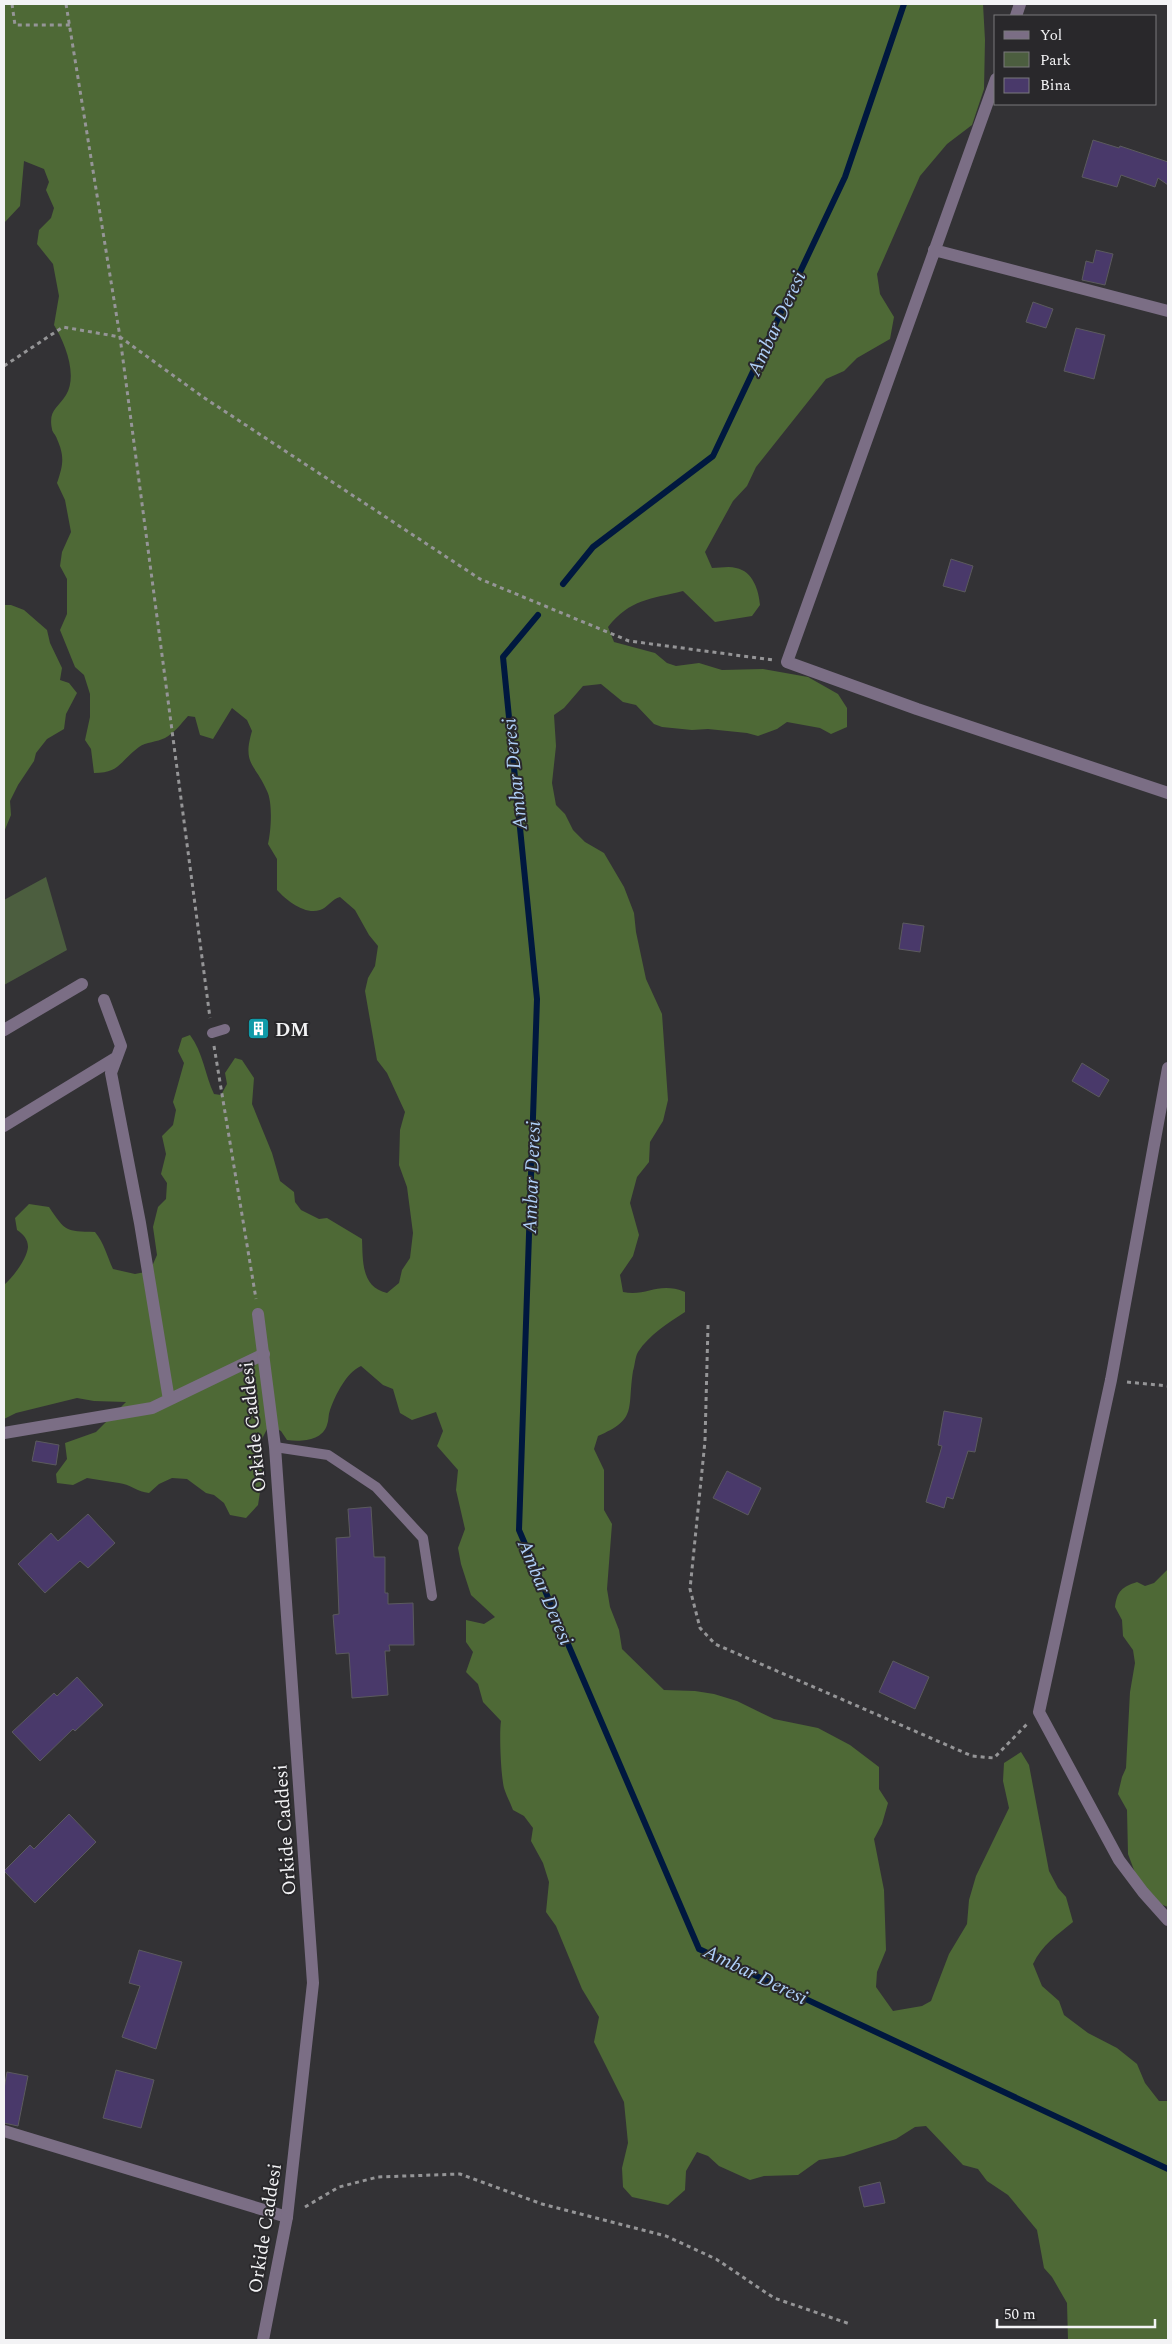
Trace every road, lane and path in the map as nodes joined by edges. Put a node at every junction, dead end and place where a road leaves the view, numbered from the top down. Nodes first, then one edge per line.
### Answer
1 (12, 4) edge
2 (66, 4) edge
3 (71, 25) junction
4 (994, 85) edge
5 (934, 250) junction
6 (1168, 311) edge
7 (120, 337) junction
8 (4, 366) edge
9 (787, 662) junction
10 (1168, 793) edge
11 (82, 984) dead end
12 (104, 1000) dead end
13 (225, 1029) dead end
14 (4, 1030) edge
15 (212, 1034) junction
16 (117, 1057) junction
17 (1168, 1068) edge
18 (4, 1126) edge
19 (258, 1314) joint
20 (708, 1325) dead end
21 (264, 1354) junction
22 (1111, 1380) junction
23 (1168, 1386) edge
24 (170, 1400) junction
25 (4, 1433) edge
26 (275, 1447) junction
27 (432, 1596) dead end
28 (1039, 1712) junction
29 (1168, 1920) edge
30 (4, 2131) edge
31 (287, 2217) junction
32 (850, 2324) dead end
33 (263, 2340) edge

1 - 3 path
2 - 3 path
3 - 7 path
4 - 5 street
5 - 6 street
5 - 9 street
7 - 8 path
7 - 9 path
7 - 15 path
9 - 10 street
11 - 14 street
12 - 16 street
13 - 15 lane
15 - 19 path
16 - 18 street
16 - 24 street
17 - 22 street
19 - 21 street, Orkide Caddesi
20 - 28 path
21 - 24 street
21 - 26 street, Orkide Caddesi
22 - 23 path
22 - 28 street
24 - 25 street
26 - 27 lane
26 - 31 street, Orkide Caddesi
28 - 29 street
30 - 31 street
31 - 32 path
31 - 33 street, Orkide Caddesi

